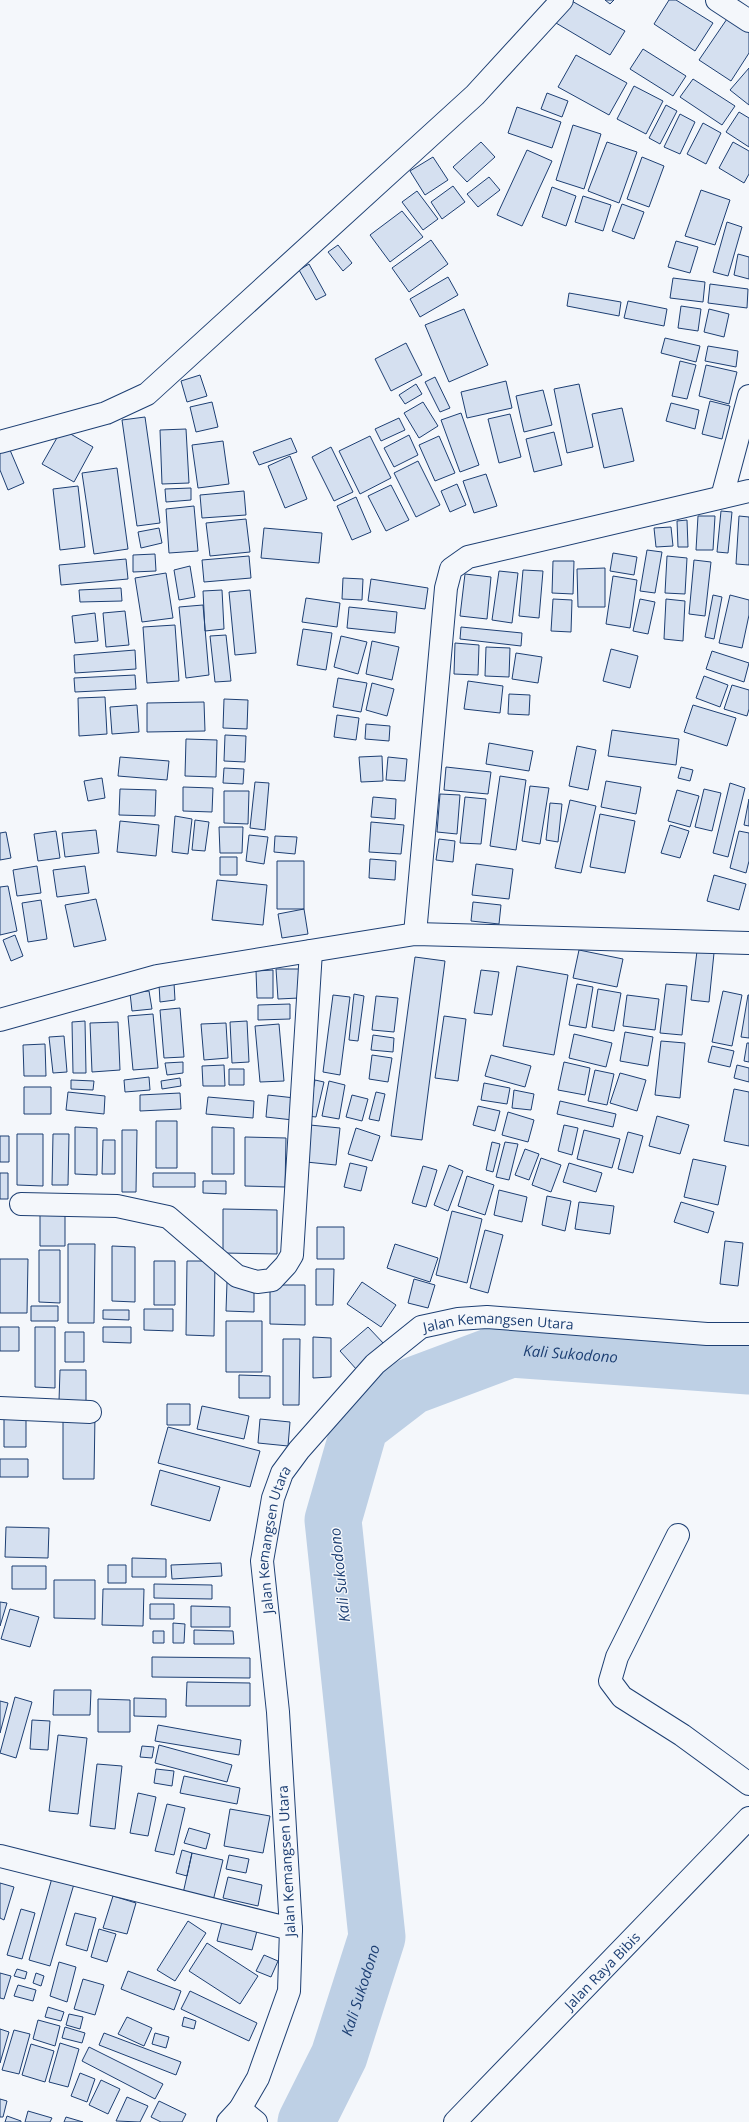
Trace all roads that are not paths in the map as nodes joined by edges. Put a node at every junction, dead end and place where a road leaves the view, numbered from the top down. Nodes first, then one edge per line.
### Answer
1 (562, 0) edge
2 (717, 0) edge
3 (749, 21) edge
4 (749, 396) edge
5 (0, 442) edge
6 (749, 491) edge
7 (722, 497) junction
8 (415, 934) junction
9 (749, 943) edge
10 (311, 951) junction
11 (0, 1020) edge
12 (21, 1204) dead end
13 (749, 1334) edge
14 (0, 1408) edge
15 (90, 1412) dead end
16 (678, 1535) dead end
17 (749, 1784) edge
18 (749, 1818) edge
19 (0, 1856) edge
20 (291, 1929) junction
21 (244, 2118) edge
22 (455, 2122) edge

1 - 5 street
2 - 3 street
4 - 7 street
6 - 7 street
7 - 8 street
8 - 9 street
8 - 10 street
10 - 11 street
10 - 12 street
13 - 20 street, Jalan Kemangsen Utara
14 - 15 street
16 - 17 street
18 - 22 street, Jalan Raya Bibis
19 - 20 street
20 - 21 street, Jalan Kemangsen Utara

